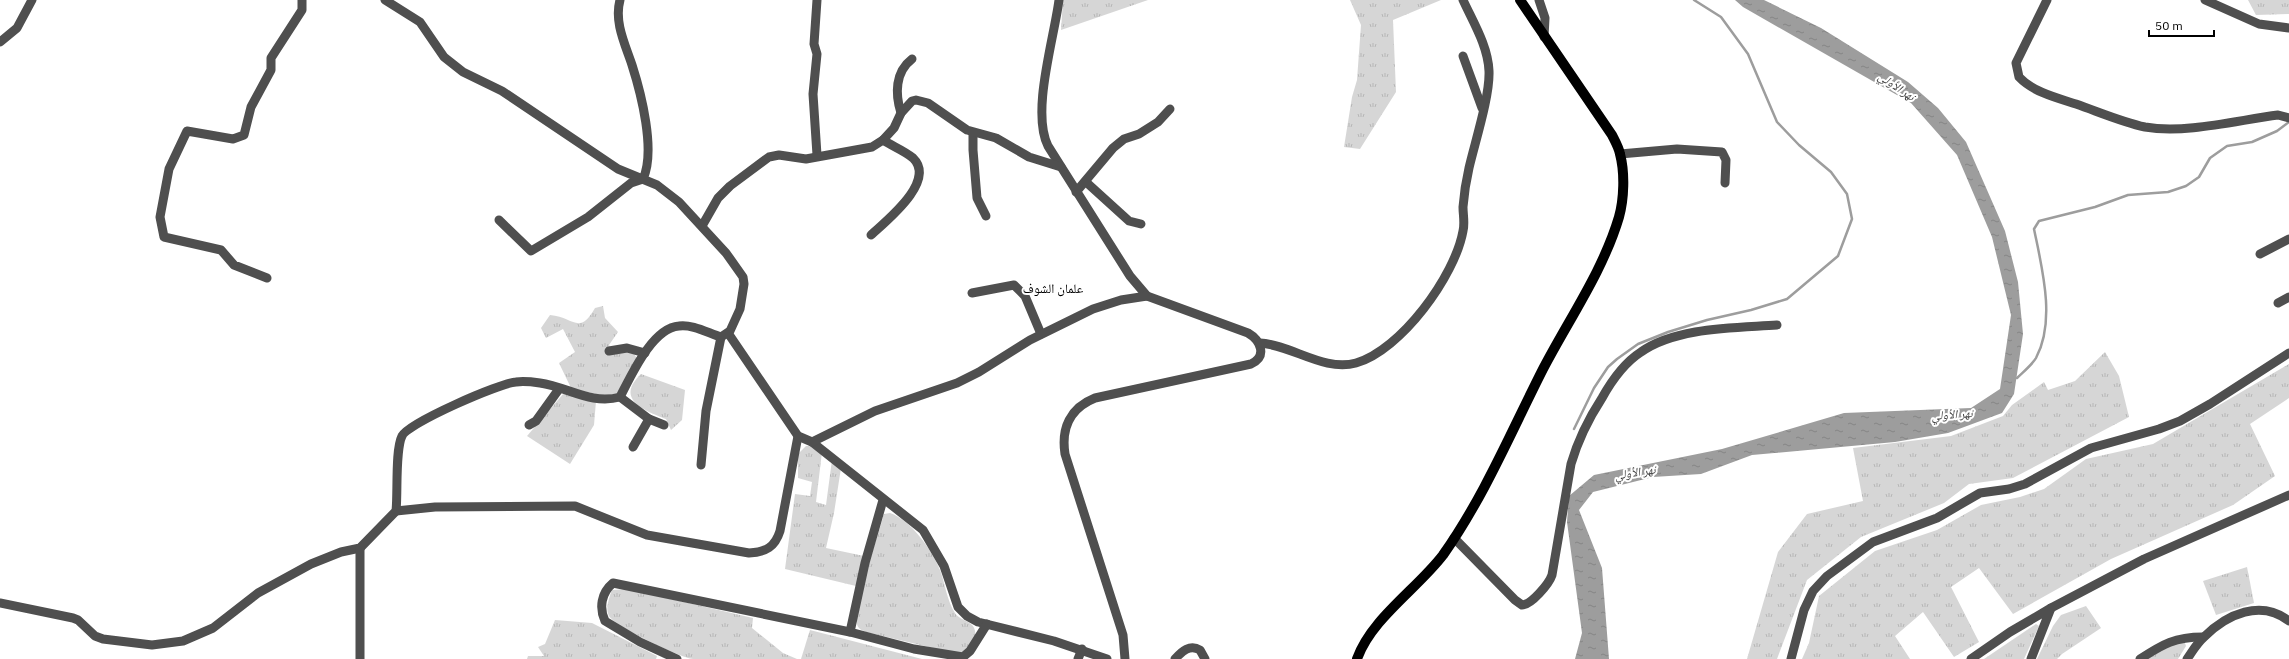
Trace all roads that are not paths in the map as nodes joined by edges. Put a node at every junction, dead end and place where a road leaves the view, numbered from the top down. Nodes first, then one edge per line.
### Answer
1 (32, 0) edge
2 (302, 0) edge
3 (385, 0) edge
4 (620, 0) edge
5 (817, 0) edge
6 (1059, 0) edge
7 (1463, 0) edge
8 (1520, 0) edge
9 (1539, 0) edge
10 (2047, 0) edge
11 (2205, 0) edge
12 (2289, 28) edge
13 (1544, 37) junction
14 (0, 42) edge
15 (1463, 56) dead end
16 (912, 59) dead end
17 (1170, 109) dead end
18 (1483, 110) junction
19 (901, 113) junction
20 (2288, 117) edge
21 (973, 133) junction
22 (883, 140) junction
23 (1620, 154) junction
24 (817, 155) junction
25 (1061, 167) junction
26 (643, 179) junction
27 (1086, 182) junction
28 (1725, 183) dead end
29 (1076, 192) junction
30 (986, 216) dead end
31 (499, 220) dead end
32 (1141, 224) dead end
33 (702, 226) junction
34 (871, 235) dead end
35 (2289, 239) edge
36 (2260, 254) dead end
37 (267, 278) dead end
38 (972, 293) dead end
39 (1147, 296) junction
40 (2289, 297) edge
41 (2278, 303) dead end
42 (1777, 325) dead end
43 (1041, 334) junction
44 (724, 335) junction
45 (1260, 343) junction
46 (609, 351) dead end
47 (645, 353) junction
48 (2289, 353) edge
49 (559, 389) junction
50 (620, 397) junction
51 (649, 419) junction
52 (529, 425) dead end
53 (664, 425) dead end
54 (798, 436) junction
55 (812, 442) junction
56 (633, 447) dead end
57 (700, 465) dead end
58 (2289, 495) edge
59 (883, 500) junction
60 (396, 511) junction
61 (1454, 538) junction
62 (360, 548) junction
63 (0, 603) edge
64 (2051, 608) junction
65 (2289, 621) edge
66 (987, 624) junction
67 (850, 632) junction
68 (2203, 637) junction
69 (1082, 649) junction
70 (360, 659) edge
71 (677, 659) edge
72 (1078, 659) edge
73 (1107, 659) edge
74 (1125, 659) edge
75 (1175, 659) edge
76 (1204, 659) edge
77 (1357, 659) edge
78 (1791, 659) edge
79 (1971, 659) edge
80 (2031, 659) edge
81 (2140, 659) edge
82 (2187, 659) edge

1 - 14 street
2 - 37 street
3 - 26 street
4 - 26 street
5 - 24 street
6 - 25 street
7 - 18 street
8 - 13 main road
9 - 13 street
10 - 20 street
11 - 12 street
13 - 23 main road
15 - 18 street
16 - 19 street
17 - 27 street
18 - 45 street
19 - 21 street
19 - 22 street
21 - 25 street
21 - 30 street
22 - 24 street
22 - 34 street
23 - 28 street
23 - 61 main road
24 - 33 street
25 - 29 street
26 - 31 street
26 - 33 street
27 - 29 street
27 - 32 street
29 - 39 street
33 - 44 street
35 - 36 street
38 - 43 street
39 - 43 street
39 - 45 street
40 - 41 street
42 - 61 street
43 - 55 street
44 - 47 street
44 - 54 street
44 - 57 street
45 - 74 street
46 - 47 street
47 - 50 street
48 - 78 street
49 - 50 street
49 - 52 street
49 - 60 street
50 - 51 street
51 - 53 street
51 - 56 street
54 - 55 street
54 - 60 street
55 - 59 street
58 - 64 street
59 - 66 street
59 - 67 street
60 - 62 street
61 - 77 main road
62 - 63 street
62 - 70 street
64 - 79 street
64 - 80 street
65 - 68 street
66 - 67 street
66 - 69 street
67 - 71 street
68 - 81 street
68 - 82 street
69 - 72 street
69 - 73 street
75 - 76 street

